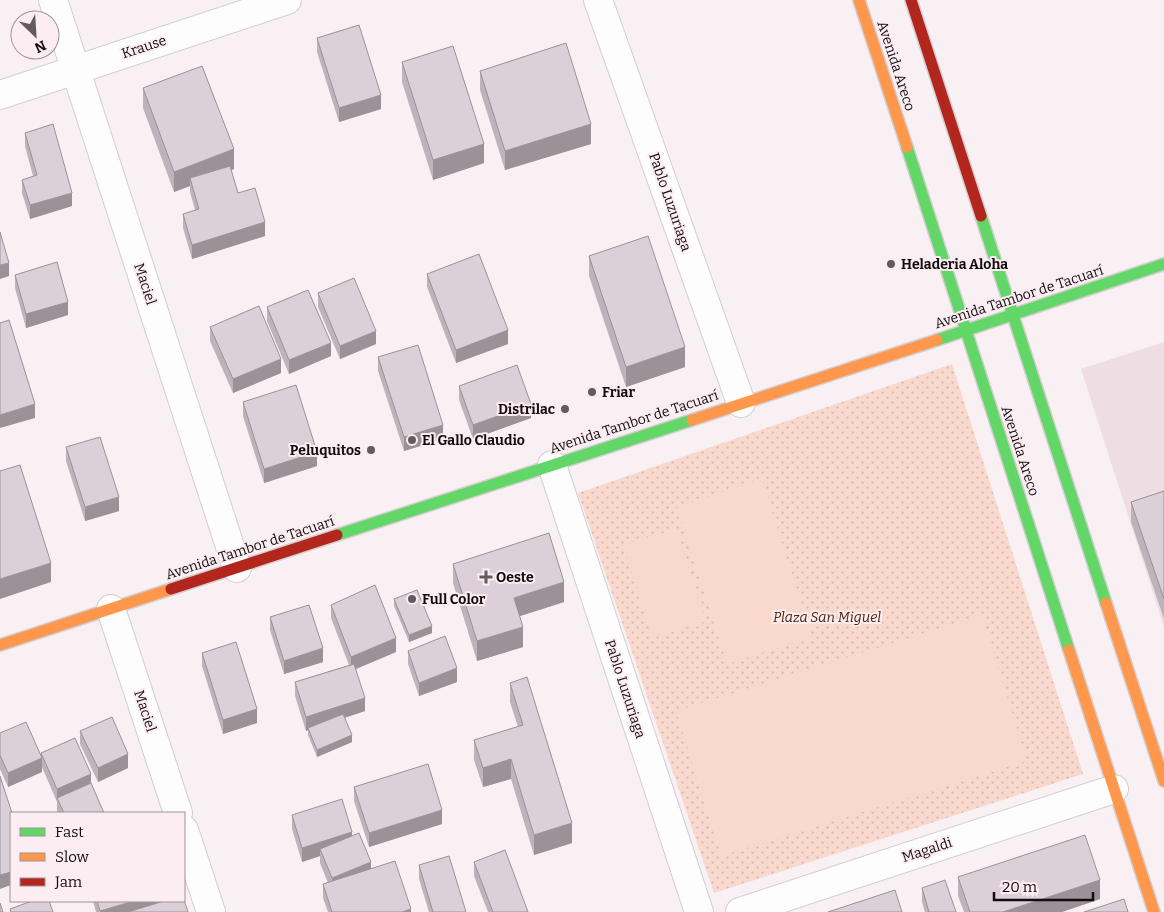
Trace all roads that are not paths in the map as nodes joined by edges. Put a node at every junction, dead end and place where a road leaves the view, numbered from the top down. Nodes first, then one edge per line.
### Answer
1 (53, 0) edge
2 (287, 0) edge
3 (598, 0) edge
4 (858, 0) edge
5 (911, 0) edge
6 (75, 70) junction
7 (0, 95) edge
8 (1164, 264) edge
9 (1012, 315) junction
10 (966, 330) junction
11 (741, 403) junction
12 (552, 465) junction
13 (237, 568) junction
14 (111, 609) junction
15 (0, 645) edge
16 (1164, 781) edge
17 (1114, 789) junction
18 (178, 812) edge
19 (185, 833) edge
20 (210, 912) edge
21 (699, 912) edge
22 (740, 912) edge
23 (1154, 912) edge

1 - 6 street, Maciel
2 - 6 street, Krause
3 - 11 street, Pablo Luzuriaga
4 - 10 main road, Avenida Areco
5 - 9 main road
6 - 7 street, Krause
6 - 13 street, Maciel
8 - 9 main road, Avenida Tambor de Tacuarí
9 - 10 main road, Avenida Tambor de Tacuarí
9 - 16 main road
10 - 11 main road, Avenida Tambor de Tacuarí
10 - 17 main road, Avenida Areco
11 - 12 main road, Avenida Tambor de Tacuarí
12 - 13 main road, Avenida Tambor de Tacuarí
12 - 21 street, Pablo Luzuriaga
13 - 14 main road, Avenida Tambor de Tacuarí
14 - 15 main road, Avenida Tambor de Tacuarí
14 - 18 street, Maciel
17 - 22 street, Magaldi
17 - 23 main road, Avenida Areco
19 - 20 street

